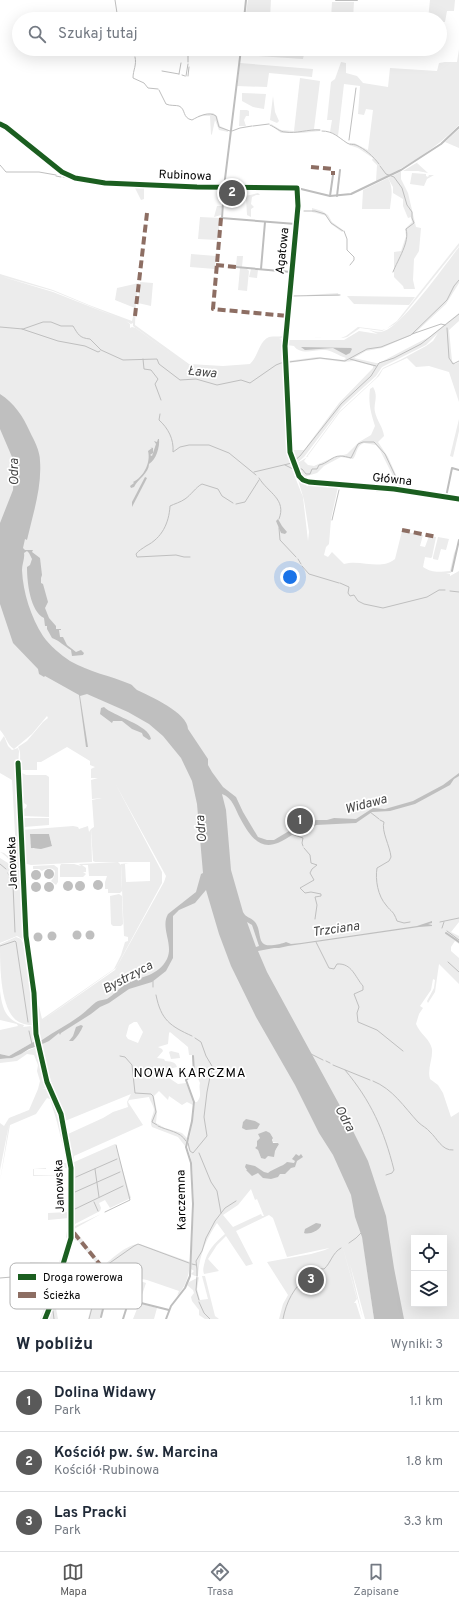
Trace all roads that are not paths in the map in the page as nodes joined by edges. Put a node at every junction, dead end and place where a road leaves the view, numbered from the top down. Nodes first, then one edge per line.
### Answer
1 (246, 0) edge
2 (336, 0) edge
3 (357, 0) edge
4 (245, 12) edge
5 (240, 56) edge
6 (0, 124) edge
7 (459, 127) edge
8 (340, 170) dead end
9 (333, 174) dead end
10 (224, 187) junction
11 (296, 188) junction
12 (330, 196) junction
13 (337, 196) junction
14 (266, 222) junction
15 (296, 224) junction
16 (236, 267) dead end
17 (261, 269) junction
18 (291, 272) junction
19 (293, 462) joint
20 (459, 470) edge
21 (446, 497) junction
22 (459, 499) edge
23 (459, 540) edge
24 (452, 570) dead end
25 (18, 763) dead end
26 (446, 933) dead end
27 (459, 942) edge
28 (193, 1056) dead end
29 (64, 1263) edge
30 (142, 1303) edge
31 (49, 1309) edge
32 (103, 1309) edge
33 (126, 1309) edge
34 (169, 1310) junction
35 (101, 1317) dead end
36 (45, 1319) edge
37 (123, 1319) edge
38 (166, 1319) edge

1 - 4 street
2 - 3 street
5 - 10 street
6 - 10 street, Rubinowa
7 - 13 street, Rubinowa
8 - 13 street
9 - 12 street
10 - 11 street, Rubinowa
10 - 14 street
11 - 12 street, Rubinowa
11 - 15 street, Agatowa
12 - 13 street, Rubinowa
14 - 15 street
14 - 17 street
15 - 18 street, Agatowa
16 - 17 street
17 - 18 street
18 - 19 street, Agatowa
19 - 21 street, Główna
20 - 21 street
21 - 22 street, Główna
23 - 24 street
25 - 29 street, Janowska
26 - 27 street
28 - 34 street, Karczemna
30 - 34 street
31 - 36 street, Janowska
32 - 35 street
33 - 37 street
34 - 38 street, Karczemna

